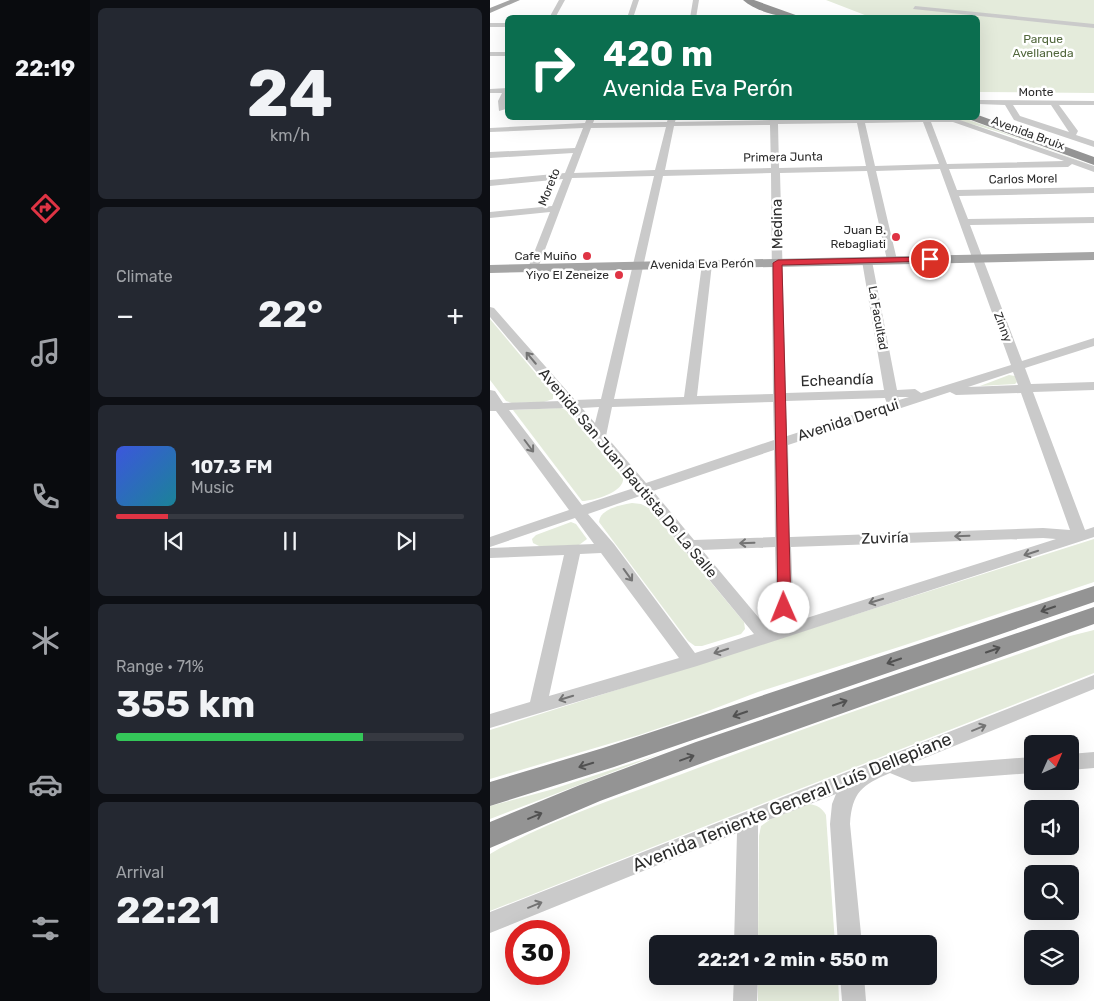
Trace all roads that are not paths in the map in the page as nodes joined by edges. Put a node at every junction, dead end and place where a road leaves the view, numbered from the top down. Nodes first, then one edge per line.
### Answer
1 (516, 0) edge
2 (562, 0) edge
3 (636, 0) edge
4 (696, 0) edge
5 (747, 0) edge
6 (736, 3) dead end
7 (915, 8) dead end
8 (490, 11) edge
9 (554, 15) edge
10 (631, 15) edge
11 (694, 15) edge
12 (758, 15) edge
13 (790, 15) edge
14 (490, 25) edge
15 (505, 25) edge
16 (1094, 26) edge
17 (490, 54) edge
18 (505, 54) edge
19 (505, 91) edge
20 (490, 92) edge
21 (505, 95) edge
22 (980, 102) edge
23 (1008, 103) junction
24 (1054, 103) junction
25 (1094, 103) edge
26 (502, 109) edge
27 (980, 110) edge
28 (672, 120) edge
29 (774, 120) edge
30 (860, 120) edge
31 (927, 120) edge
32 (954, 120) edge
33 (980, 120) edge
34 (590, 121) edge
35 (490, 130) edge
36 (1069, 136) junction
37 (1094, 144) edge
38 (578, 150) junction
39 (1094, 151) edge
40 (490, 155) edge
41 (1094, 161) edge
42 (1077, 164) junction
43 (944, 166) junction
44 (871, 168) junction
45 (776, 170) junction
46 (1094, 170) edge
47 (659, 173) junction
48 (568, 177) junction
49 (490, 183) edge
50 (1094, 190) edge
51 (953, 193) junction
52 (555, 209) junction
53 (490, 215) edge
54 (1094, 220) edge
55 (964, 222) junction
56 (1094, 256) edge
57 (978, 258) junction
58 (892, 260) junction
59 (867, 261) junction
60 (778, 263) junction
61 (707, 264) junction
62 (637, 266) junction
63 (533, 268) junction
64 (490, 269) edge
65 (490, 310) edge
66 (1094, 342) edge
67 (1018, 366) junction
68 (1094, 386) edge
69 (1027, 388) junction
70 (934, 392) junction
71 (490, 394) edge
72 (781, 398) junction
73 (690, 400) junction
74 (893, 400) junction
75 (606, 404) junction
76 (571, 405) junction
77 (495, 407) edge
78 (599, 436) junction
79 (782, 442) junction
80 (644, 489) junction
81 (579, 512) junction
82 (519, 532) junction
83 (1087, 534) edge
84 (490, 542) edge
85 (784, 542) junction
86 (690, 545) junction
87 (608, 548) junction
88 (573, 550) junction
89 (532, 552) junction
90 (490, 553) edge
91 (1094, 594) edge
92 (1094, 616) edge
93 (1094, 621) edge
94 (1065, 626) junction
95 (786, 630) junction
96 (766, 636) junction
97 (691, 661) junction
98 (1094, 682) edge
99 (538, 706) junction
100 (490, 721) edge
101 (1094, 760) edge
102 (1079, 761) edge
103 (890, 764) junction
104 (1024, 766) edge
105 (864, 776) junction
106 (490, 794) edge
107 (748, 819) junction
108 (490, 835) edge
109 (490, 923) edge
110 (746, 935) edge
111 (849, 935) edge
112 (746, 985) edge
113 (853, 985) edge
114 (745, 1001) edge
115 (854, 1001) edge

1 - 8 main road
2 - 9 street
3 - 10 street
4 - 11 street
5 - 13 highway
6 - 12 highway
7 - 16 street
14 - 15 street
17 - 18 street
19 - 20 street
21 - 26 street
22 - 23 street, Monte
23 - 24 street, Monte
23 - 36 street
24 - 25 street, Monte
24 - 36 street
27 - 39 highway
28 - 34 street
28 - 47 street
29 - 45 street, Medina
30 - 44 street
31 - 43 street, Zinny
32 - 42 street, Avenida Bruix
33 - 41 highway
34 - 35 street
34 - 38 street, Moreto
36 - 37 street
38 - 40 street
38 - 48 street, Moreto
42 - 43 street, Primera Junta
42 - 46 street, Avenida Bruix
43 - 44 street, Primera Junta
43 - 51 street, Zinny
44 - 45 street, Primera Junta
44 - 58 street
45 - 47 street, Primera Junta
45 - 60 street, Medina
47 - 48 street, Primera Junta
47 - 62 street
48 - 49 street, Primera Junta
48 - 52 street, Moreto
50 - 51 street, Carlos Morel
51 - 55 street, Zinny
52 - 53 street
52 - 63 street, Moreto
54 - 55 street
55 - 57 street, Zinny
56 - 57 main road, Avenida Eva Perón
57 - 58 main road, Avenida Eva Perón
57 - 67 street, Zinny
58 - 59 main road, Avenida Eva Perón
59 - 60 main road, Avenida Eva Perón
59 - 74 street, La Facultad
60 - 61 main road, Avenida Eva Perón
60 - 72 street, Medina
61 - 62 main road, Avenida Eva Perón
61 - 73 street
62 - 63 main road, Avenida Eva Perón
62 - 75 street
63 - 64 main road, Avenida Eva Perón
76 -> 65 street, Avenida San Juan Bautista De La Salle
66 - 67 street, Avenida Derqui
67 - 69 street, Zinny
67 - 70 street, Avenida Derqui
68 - 69 street
69 - 70 street
69 - 83 street, Zinny
70 - 74 street, Avenida Derqui
71 - 77 street
72 - 73 street, Echeandía
72 - 74 street, Echeandía
72 - 79 street, Medina
73 - 75 street, Echeandía
74 - 79 street, Avenida Derqui
75 - 76 street, Echeandía
75 - 78 street
76 - 77 street, Echeandía
76 - 78 street, Avenida San Juan Bautista De La Salle
77 -> 81 street
78 - 80 street, Avenida San Juan Bautista De La Salle
79 - 80 street, Avenida Derqui
79 - 85 street, Medina
80 - 81 street, Avenida Derqui
80 - 86 street, Avenida San Juan Bautista De La Salle
81 - 82 street, Avenida Derqui
81 - 87 street
82 - 84 street, Avenida Derqui
82 - 89 street
83 -> 85 street, Zuviría
83 -> 95 street
85 -> 86 street, Zuviría
85 - 95 street, Medina
86 - 96 street, Avenida San Juan Bautista De La Salle
87 - 88 street
87 -> 97 street
88 - 89 street
88 - 99 street
89 - 90 street
91 -> 106 highway
92 - 94 highway
93 - 94 highway
108 -> 94 highway
95 - 96 street
96 -> 97 street
97 -> 99 street
103 -> 98 street, Avenida Teniente General Luís Dellepiane
99 - 100 street
101 - 102 street
103 - 104 street
103 - 105 street, Avenida Teniente General Luís Dellepiane
105 - 107 street, Avenida Teniente General Luís Dellepiane
105 - 111 street
109 -> 107 street, Avenida Teniente General Luís Dellepiane
107 - 110 street
112 - 114 street
113 - 115 street

